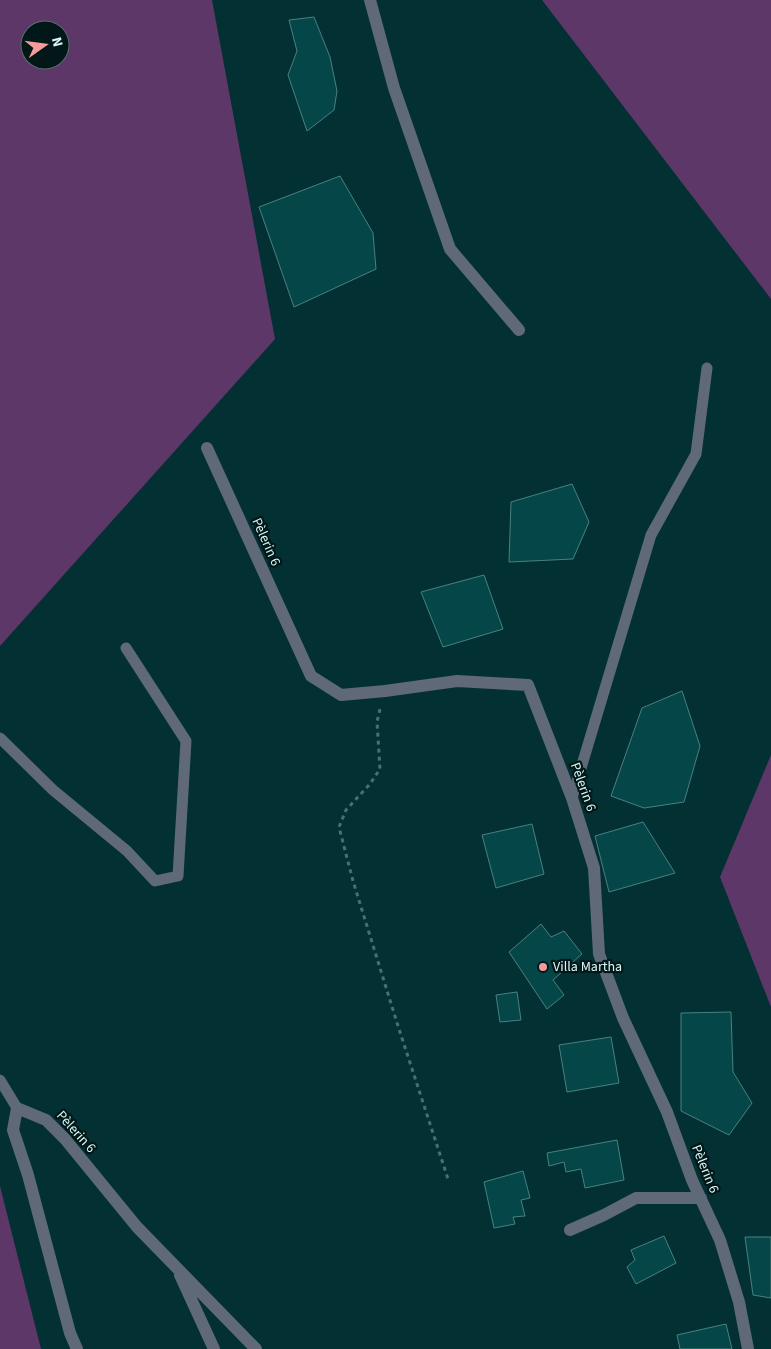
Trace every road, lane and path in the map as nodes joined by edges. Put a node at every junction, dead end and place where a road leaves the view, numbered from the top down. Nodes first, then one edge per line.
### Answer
1 (370, 0) edge
2 (519, 330) dead end
3 (708, 368) dead end
4 (207, 448) dead end
5 (126, 648) dead end
6 (385, 691) junction
7 (0, 738) edge
8 (572, 798) junction
9 (0, 1080) edge
10 (17, 1108) junction
11 (449, 1182) dead end
12 (701, 1198) junction
13 (570, 1230) dead end
14 (175, 1266) junction
15 (77, 1349) edge
16 (214, 1349) edge
17 (256, 1349) edge
18 (748, 1349) edge

1 - 2 street
3 - 8 lane
4 - 6 street, Pèlerin 6
5 - 7 lane
6 - 8 street, Pèlerin 6
6 - 11 path
8 - 12 street, Pèlerin 6
9 - 10 lane
10 - 14 street, Pèlerin 6
10 - 15 street
12 - 13 street
12 - 18 street, Pèlerin 6
14 - 16 street
14 - 17 street, Pèlerin 6

